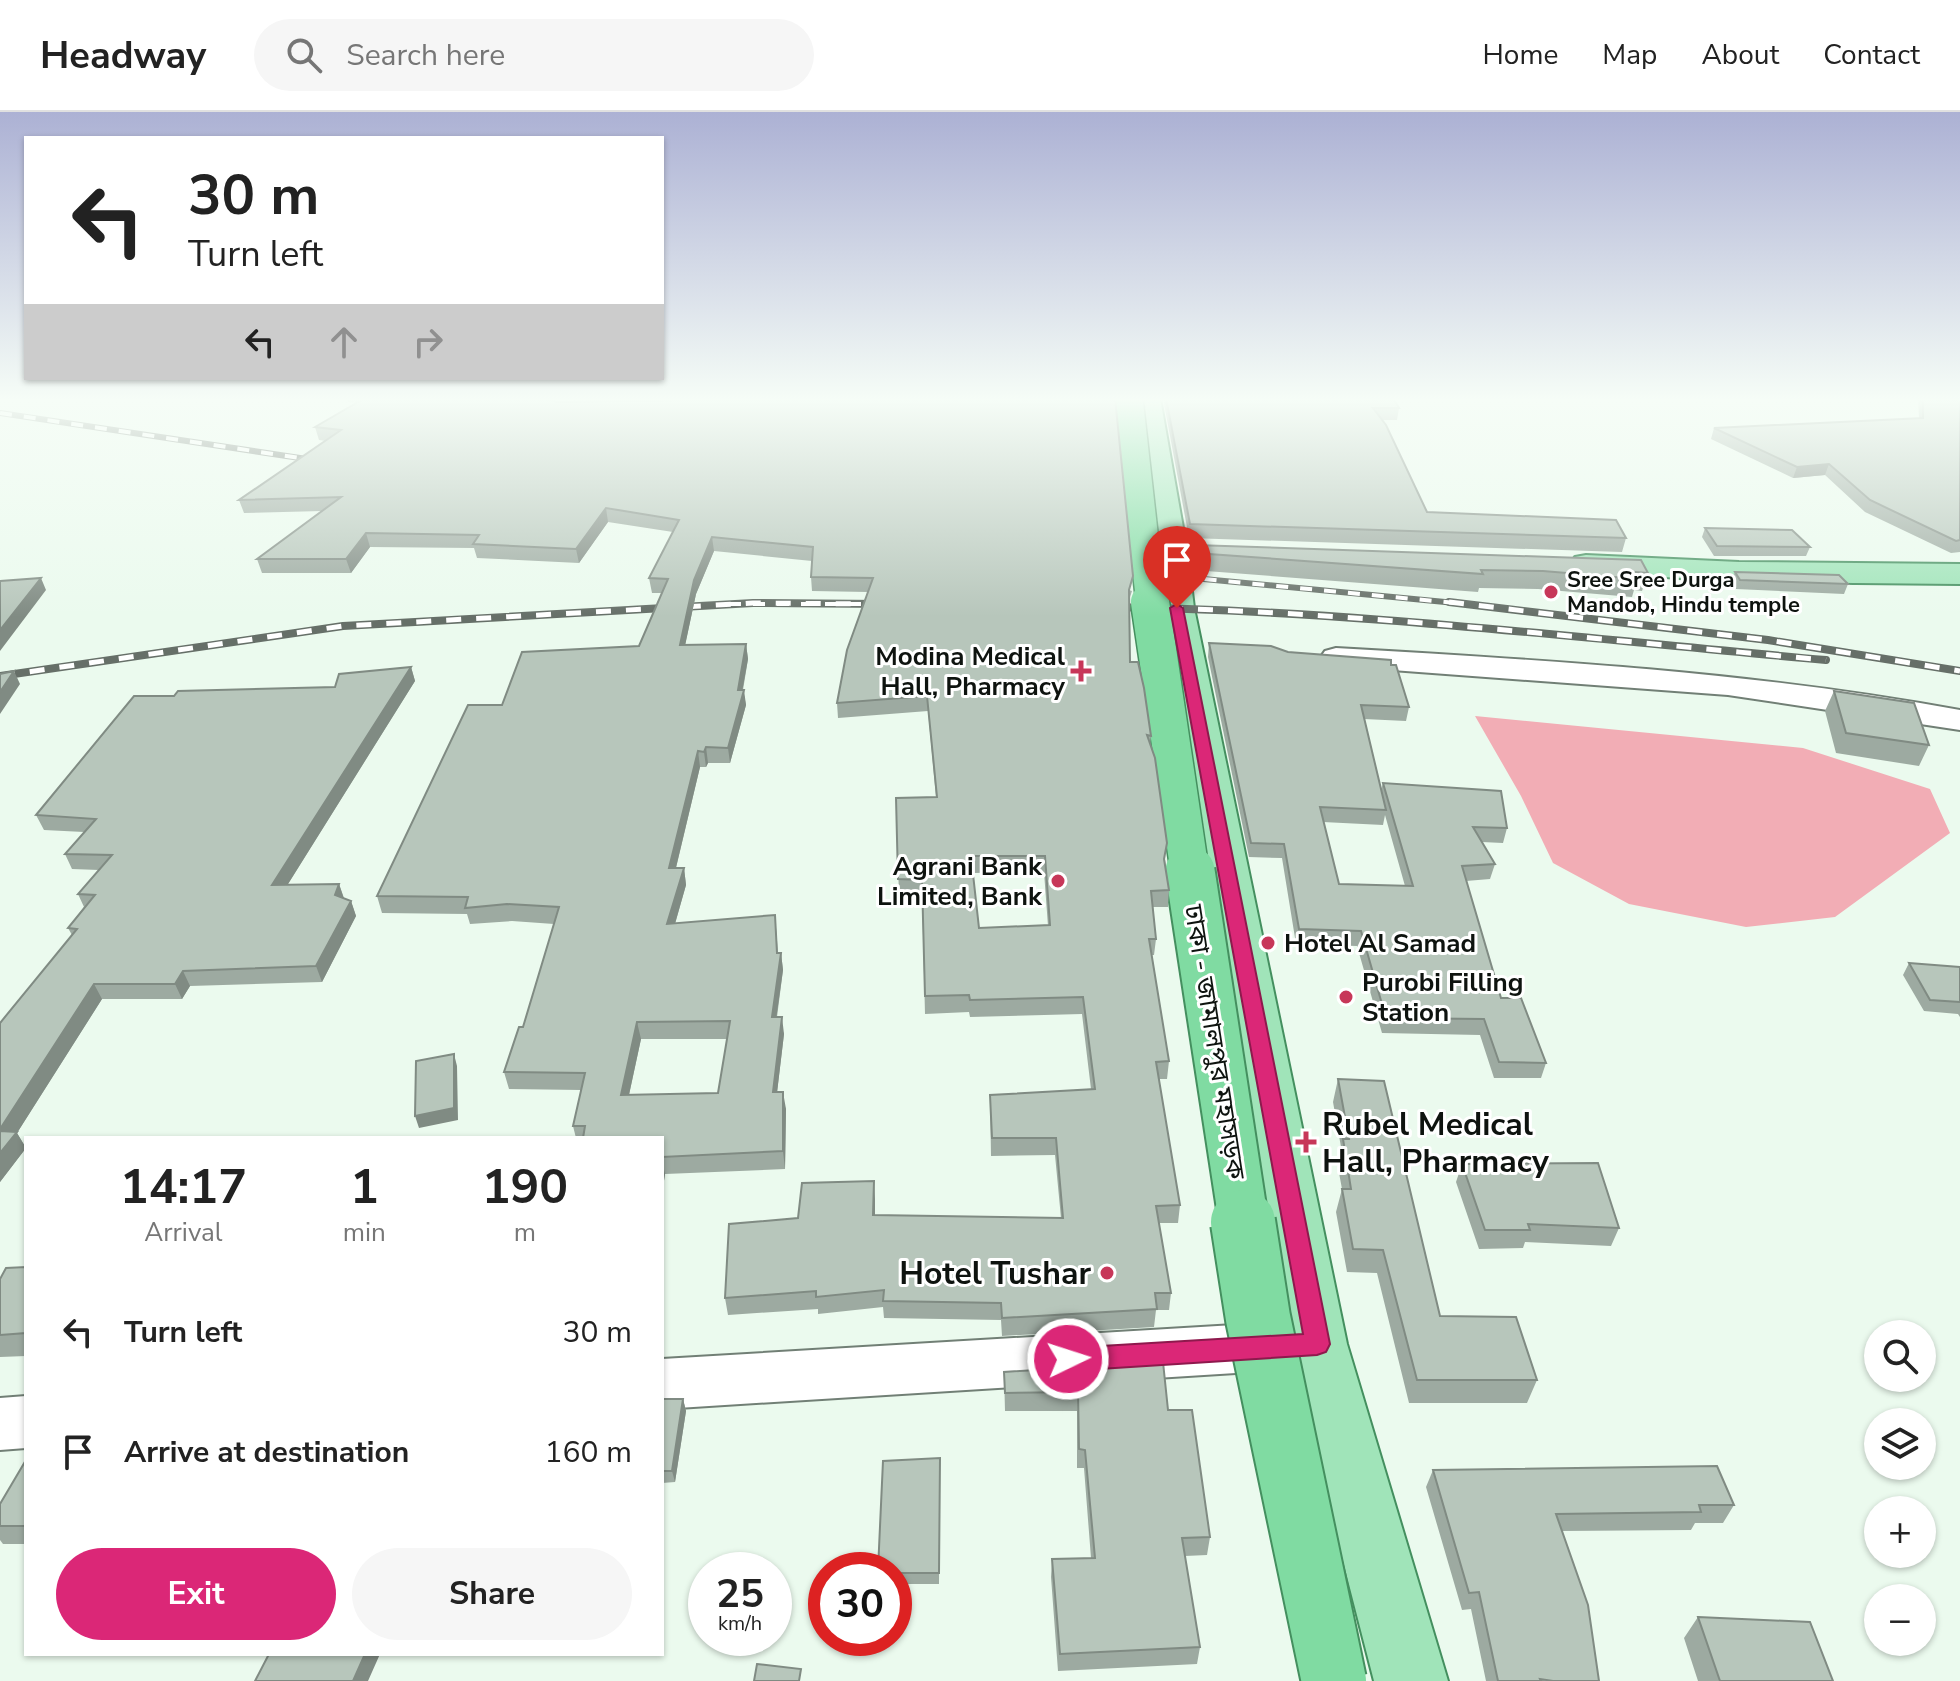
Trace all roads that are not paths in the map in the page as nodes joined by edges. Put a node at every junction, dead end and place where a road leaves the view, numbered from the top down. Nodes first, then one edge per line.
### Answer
1 (1136, 471) edge
2 (1167, 471) edge
3 (1556, 562) edge
4 (1960, 574) edge
5 (1313, 656) edge
6 (1960, 720) edge
7 (1317, 1344) junction
8 (664, 1384) edge
9 (24, 1422) edge
10 (0, 1424) edge
11 (1334, 1681) edge
12 (1411, 1681) edge

1 - 11 highway, ঢাকা - জামালপুর মহাসড়ক, bridge
2 - 7 main road
3 - 4 main road
5 - 6 street
7 - 8 street
7 - 12 main road
9 - 10 street

